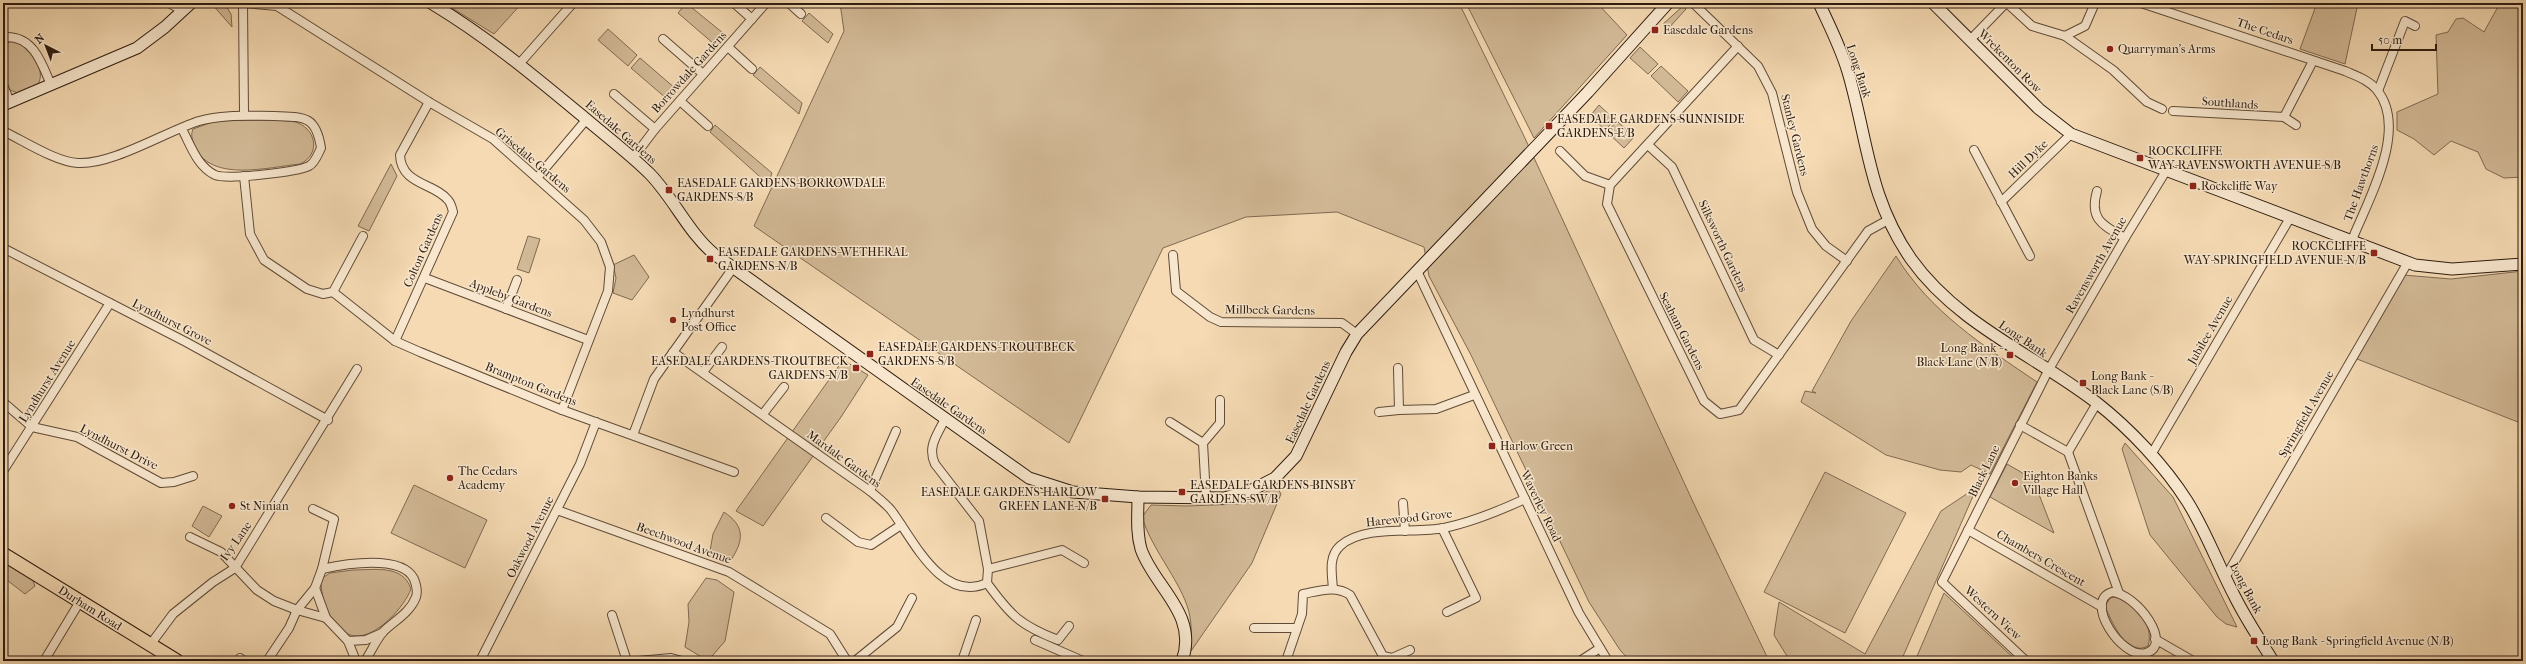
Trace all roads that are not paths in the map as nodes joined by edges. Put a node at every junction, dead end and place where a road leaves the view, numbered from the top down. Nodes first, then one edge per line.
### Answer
1 (169, 3) edge
2 (243, 3) edge
3 (431, 3) edge
4 (573, 3) edge
5 (734, 3) edge
6 (766, 3) edge
7 (789, 3) edge
8 (1668, 3) edge
9 (1693, 3) edge
10 (1818, 3) edge
11 (1933, 3) edge
12 (2007, 3) edge
13 (2095, 3) edge
14 (2141, 3) edge
15 (187, 7) edge
16 (801, 14) dead end
17 (752, 19) junction
18 (2415, 26) dead end
19 (4, 36) edge
20 (2065, 36) junction
21 (663, 39) dead end
22 (1970, 40) junction
23 (1738, 46) junction
24 (728, 47) junction
25 (2313, 61) junction
26 (520, 63) junction
27 (752, 69) dead end
28 (703, 74) junction
29 (3, 84) edge
30 (51, 85) junction
31 (2378, 91) junction
32 (614, 94) dead end
33 (680, 101) junction
34 (429, 102) junction
35 (6, 103) edge
36 (2162, 109) dead end
37 (2173, 111) dead end
38 (244, 115) junction
39 (2284, 118) junction
40 (586, 120) junction
41 (2296, 125) dead end
42 (708, 126) dead end
43 (182, 129) junction
44 (655, 129) junction
45 (3, 131) edge
46 (2071, 134) junction
47 (1648, 145) junction
48 (1974, 150) dead end
49 (1560, 152) dead end
50 (633, 158) junction
51 (2166, 171) junction
52 (244, 176) junction
53 (537, 178) junction
54 (1610, 185) junction
55 (2097, 191) dead end
56 (2001, 202) junction
57 (2290, 218) junction
58 (1888, 220) junction
59 (363, 236) dead end
60 (2125, 238) junction
61 (2352, 240) junction
62 (3, 248) edge
63 (1174, 255) dead end
64 (2030, 256) dead end
65 (1847, 261) junction
66 (2408, 262) junction
67 (2523, 264) edge
68 (733, 268) junction
69 (1417, 271) junction
70 (425, 278) junction
71 (517, 280) dead end
72 (333, 292) junction
73 (110, 303) junction
74 (506, 309) junction
75 (1357, 334) junction
76 (588, 340) junction
77 (395, 341) junction
78 (722, 347) dead end
79 (673, 352) junction
80 (1779, 355) junction
81 (1398, 368) dead end
82 (357, 369) dead end
83 (2048, 371) junction
84 (703, 372) junction
85 (784, 387) dead end
86 (1474, 395) junction
87 (1220, 400) dead end
88 (3, 402) edge
89 (2097, 403) junction
90 (562, 410) junction
91 (1399, 410) junction
92 (1379, 412) dead end
93 (763, 414) junction
94 (945, 419) junction
95 (328, 420) junction
96 (596, 422) junction
97 (1170, 422) dead end
98 (2020, 425) junction
99 (32, 427) junction
100 (896, 431) dead end
101 (633, 435) junction
102 (1203, 442) junction
103 (2068, 452) junction
104 (2151, 455) junction
105 (3, 471) edge
106 (734, 472) dead end
107 (193, 476) dead end
108 (870, 491) junction
109 (1138, 497) junction
110 (1206, 497) junction
111 (1525, 499) junction
112 (1403, 503) dead end
113 (313, 509) dead end
114 (557, 510) junction
115 (826, 518) dead end
116 (901, 525) junction
117 (1442, 528) junction
118 (1968, 530) junction
119 (1405, 531) junction
120 (190, 537) dead end
121 (3, 554) edge
122 (1084, 563) dead end
123 (235, 568) junction
124 (322, 569) junction
125 (988, 569) junction
126 (2225, 578) junction
127 (1942, 582) joint
128 (987, 583) junction
129 (315, 588) junction
130 (1333, 589) junction
131 (2119, 593) junction
132 (912, 598) dead end
133 (79, 603) junction
134 (2102, 607) junction
135 (297, 610) junction
136 (1447, 612) dead end
137 (612, 615) dead end
138 (326, 618) junction
139 (976, 620) dead end
140 (1069, 626) dead end
141 (1254, 628) dead end
142 (1297, 628) junction
143 (382, 633) junction
144 (2155, 639) junction
145 (1035, 640) dead end
146 (348, 641) junction
147 (150, 645) junction
148 (1600, 648) junction
149 (1410, 650) dead end
150 (2142, 657) edge
151 (1397, 659) edge
152 (44, 661) edge
153 (177, 661) edge
154 (268, 661) edge
155 (356, 661) edge
156 (366, 661) edge
157 (480, 661) edge
158 (626, 661) edge
159 (638, 661) edge
160 (682, 661) edge
161 (847, 661) edge
162 (855, 661) edge
163 (962, 661) edge
164 (1083, 661) edge
165 (1182, 661) edge
166 (1286, 661) edge
167 (1580, 661) edge
168 (1608, 661) edge
169 (2026, 661) edge
170 (2193, 661) edge
171 (2273, 661) edge

1 - 15 street
2 - 34 street, Grisedale Gardens
2 - 38 street
3 - 26 street, Easedale Gardens
4 - 26 street
5 - 17 street
6 - 17 street, Borrowdale Gardens
7 - 16 street
8 - 69 street, Easedale Gardens
9 - 23 street, Stanley Gardens
10 - 58 street, Long Bank
11 - 22 street, Wrekenton Row
12 - 20 street
12 - 22 street
13 - 20 street
14 - 25 street, The Cedars
15 - 30 street
17 - 24 street, Borrowdale Gardens
18 - 31 street
19 - 30 street
20 - 36 street
21 - 28 street
22 - 46 street, Wrekenton Row
23 - 47 street
23 - 65 street, Stanley Gardens
24 - 27 street
24 - 28 street, Borrowdale Gardens
25 - 31 street
25 - 39 street
26 - 40 street, Easedale Gardens
28 - 33 street, Borrowdale Gardens
29 - 35 street
30 - 35 street
31 - 61 street, The Hawthorns
32 - 44 street
33 - 42 street
33 - 44 street, Borrowdale Gardens
34 - 53 street, Grisedale Gardens
34 - 70 street, Colton Gardens
37 - 39 street, Southlands
38 - 43 street
38 - 52 street
39 - 41 street, Southlands
40 - 50 street, Easedale Gardens
40 - 53 street
43 - 45 street
43 - 52 street
44 - 50 street, Borrowdale Gardens
46 - 51 street
46 - 56 street, Hill Dyke
47 - 54 street
47 - 80 street, Silksworth Gardens
48 - 56 street, Hill Dyke
49 - 54 street
50 - 68 street, Easedale Gardens
51 - 57 street
51 - 60 street, Ravensworth Avenue
52 - 72 street
53 - 76 street, Grisedale Gardens
54 - 80 street, Seaham Gardens
55 - 60 street
56 - 64 street, Hill Dyke
57 - 61 street
57 - 104 street, Jubilee Avenue
58 - 65 street, Seaham Gardens
58 - 83 street, Long Bank
59 - 72 street
60 - 83 street, Ravensworth Avenue
61 - 66 street
62 - 73 street, Lyndhurst Grove
63 - 75 street, Millbeck Gardens
65 - 80 street, Seaham Gardens
66 - 67 street
66 - 126 street, Springfield Avenue
68 - 79 street
68 - 94 street, Easedale Gardens
69 - 75 street, Easedale Gardens
69 - 86 street, Waverley Road
70 - 74 street, Appleby Gardens
70 - 77 street, Colton Gardens
71 - 74 street
72 - 77 street, Brampton Gardens
73 - 95 street, Lyndhurst Grove
73 - 99 street, Lyndhurst Avenue
74 - 76 street, Appleby Gardens
75 - 110 street, Easedale Gardens
76 - 90 street, Grisedale Gardens
77 - 90 street, Brampton Gardens
78 - 84 street
79 - 84 street, Mardale Gardens
79 - 101 street
81 - 91 street
82 - 95 street, Ivy Lane
83 - 89 street, Long Bank
83 - 98 street, Black Lane
84 - 93 street, Mardale Gardens
85 - 93 street
86 - 91 street
86 - 111 street, Waverley Road
87 - 102 street
88 - 99 street
89 - 103 street
89 - 104 street, Long Bank
90 - 96 street, Brampton Gardens
91 - 92 street
93 - 108 street, Mardale Gardens
94 - 109 street, Easedale Gardens
94 - 125 street
95 - 123 street, Ivy Lane
96 - 101 street, Brampton Gardens
96 - 114 street, Oakwood Avenue
97 - 102 street
98 - 103 street
98 - 118 street, Black Lane
99 - 105 street, Lyndhurst Avenue
99 - 107 street, Lyndhurst Drive
100 - 108 street
101 - 106 street, Brampton Gardens
102 - 110 street
103 - 131 street
104 - 126 street, Long Bank
108 - 116 street, Mardale Gardens
109 - 110 street, Easedale Gardens
109 - 165 street
111 - 117 street, Harewood Grove
111 - 148 street, Waverley Road
112 - 119 street
113 - 124 street
114 - 157 street, Oakwood Avenue
114 - 161 street, Beechwood Avenue
115 - 116 street
116 - 128 street, Mardale Gardens
117 - 119 street, Harewood Grove
117 - 136 street
118 - 127 street, Black Lane
118 - 134 street, Chambers Crescent
119 - 130 street, Harewood Grove
120 - 123 street
121 - 133 main road, Durham Road
122 - 125 street
123 - 135 street
123 - 147 street, Ivy Lane
124 - 129 street
124 - 143 street
125 - 128 street
126 - 171 street, Long Bank
127 - 169 street, Western View
128 - 140 street
129 - 135 street
129 - 138 street
130 - 142 street
130 - 151 street
131 - 134 street
131 - 144 street
132 - 162 street
133 - 147 main road, Durham Road
133 - 152 street
134 - 150 street
135 - 138 street
135 - 154 street
137 - 158 street
138 - 146 street
139 - 163 street
141 - 142 street
142 - 166 street
143 - 146 street
143 - 156 street
144 - 150 street
144 - 170 street
145 - 164 street
146 - 155 street
147 - 153 main road, Durham Road
148 - 167 street
148 - 168 street, Waverley Road
149 - 151 street
159 - 160 street

